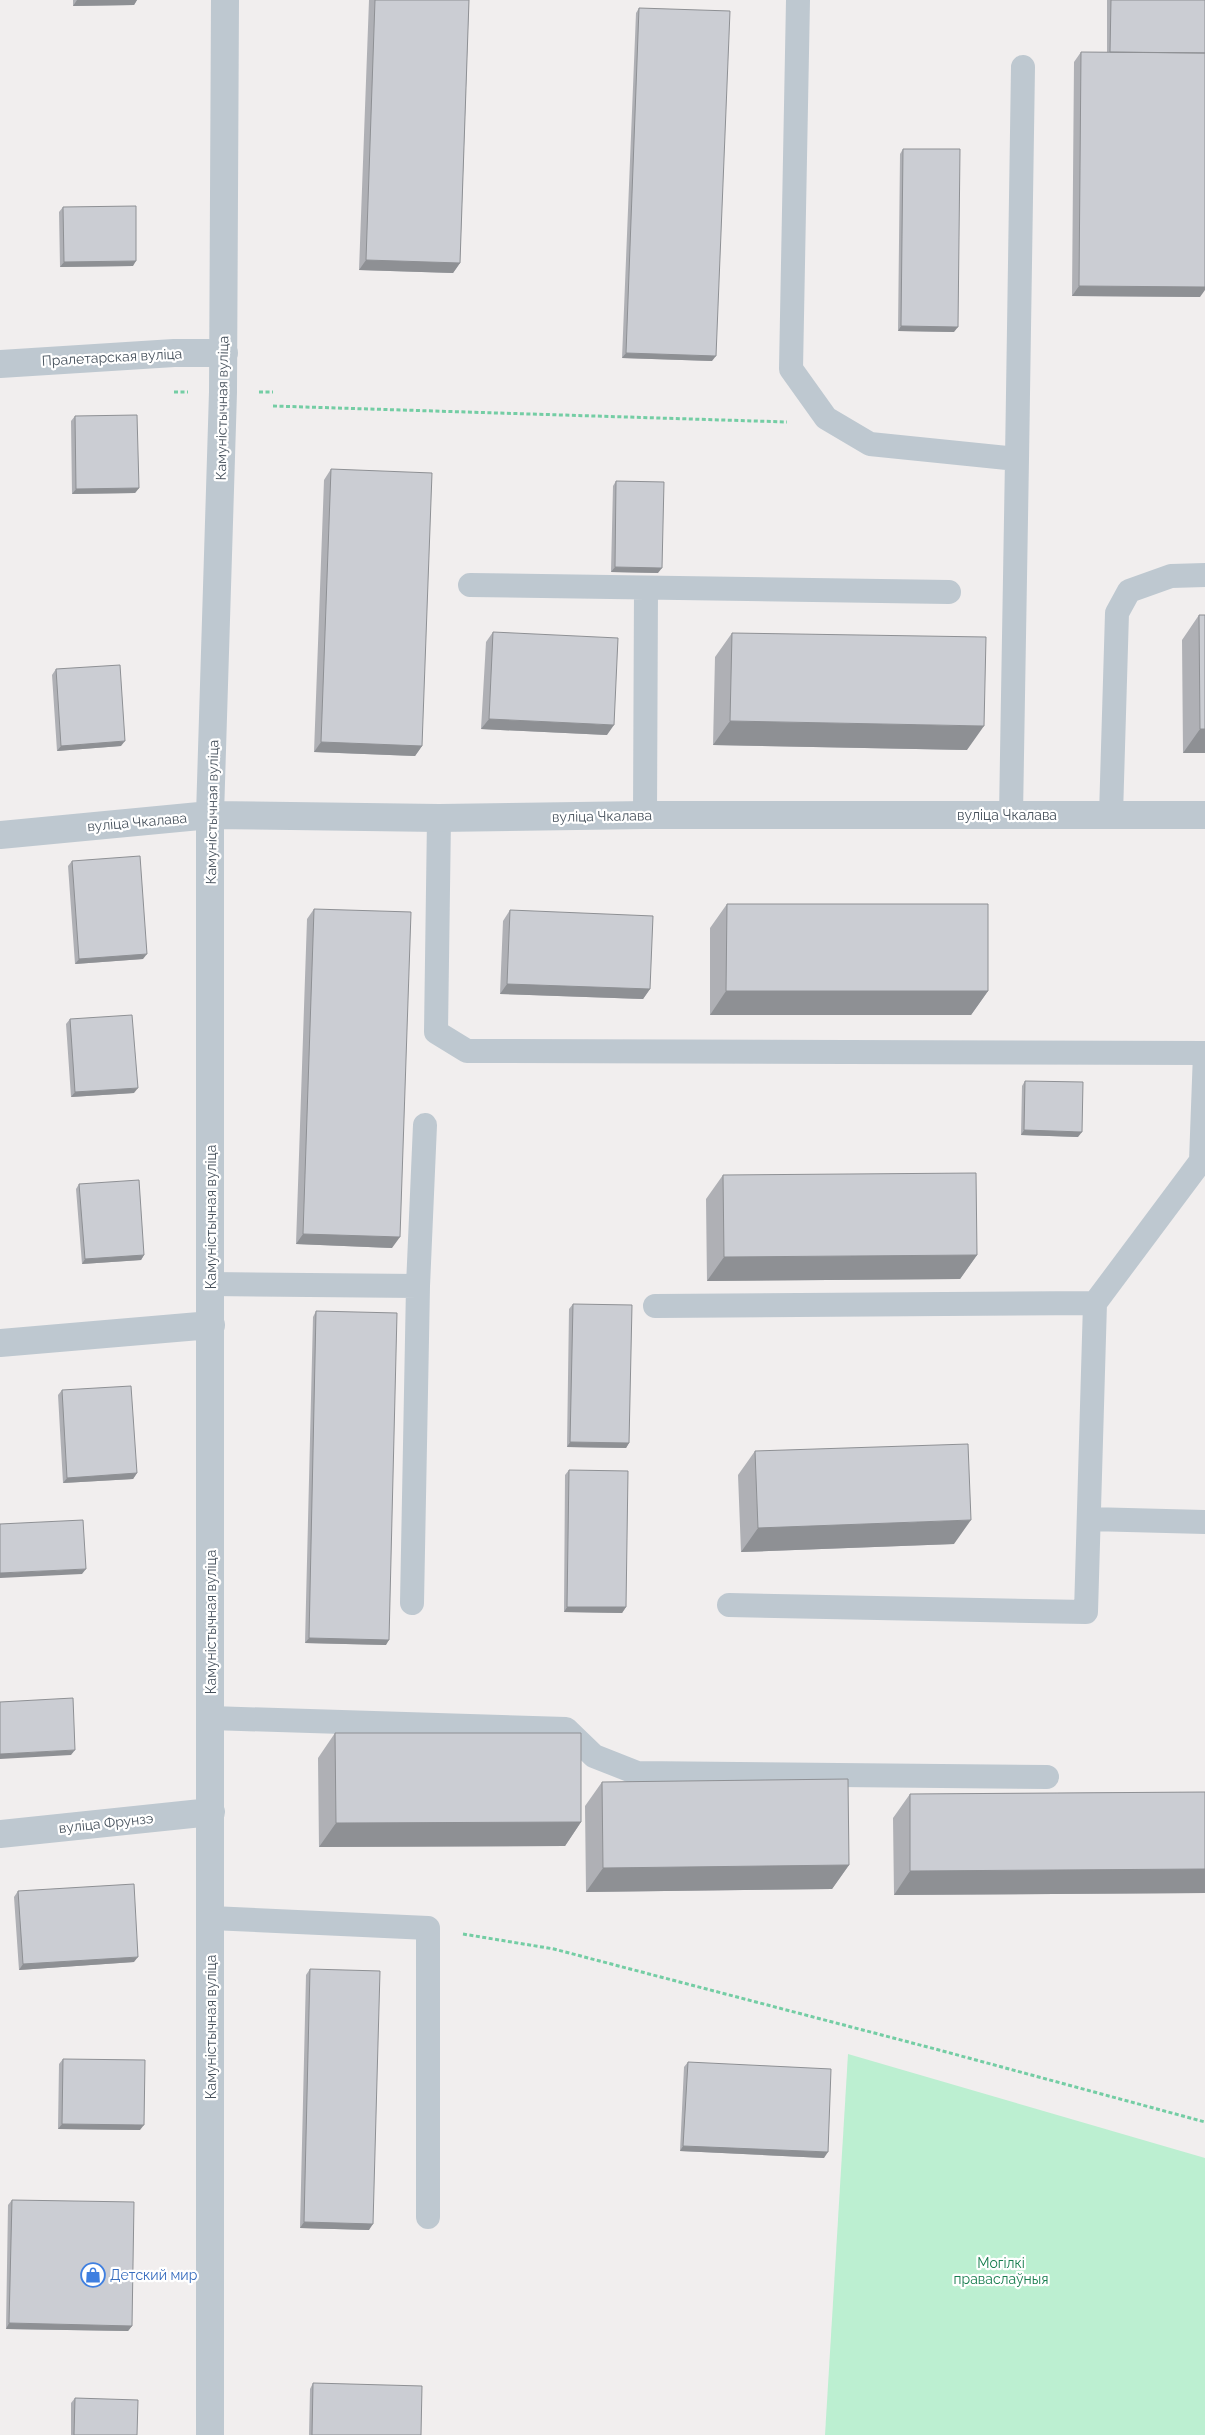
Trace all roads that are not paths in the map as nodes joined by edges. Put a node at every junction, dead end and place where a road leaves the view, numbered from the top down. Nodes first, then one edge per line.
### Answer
1 (225, 0) edge
2 (798, 0) edge
3 (1023, 67) dead end
4 (224, 353) junction
5 (0, 364) edge
6 (1018, 459) junction
7 (1205, 576) edge
8 (470, 585) dead end
9 (646, 588) junction
10 (949, 592) dead end
11 (210, 815) junction
12 (645, 815) junction
13 (1011, 815) junction
14 (1111, 815) junction
15 (1205, 815) edge
16 (439, 818) junction
17 (0, 835) edge
18 (1205, 1054) edge
19 (425, 1125) dead end
20 (1203, 1161) edge
21 (211, 1284) junction
22 (418, 1286) junction
23 (1095, 1303) junction
24 (655, 1306) dead end
25 (211, 1325) junction
26 (0, 1343) edge
27 (1089, 1519) junction
28 (1205, 1522) edge
29 (412, 1603) dead end
30 (729, 1605) dead end
31 (211, 1718) junction
32 (1046, 1777) dead end
33 (211, 1812) junction
34 (0, 1834) edge
35 (211, 1918) junction
36 (428, 2217) dead end
37 (210, 2435) edge

1 - 4 street, Камуністычная вуліца
2 - 6 lane
3 - 6 lane
4 - 5 street, Пралетарская вуліца
4 - 11 street, Камуністычная вуліца
6 - 13 lane
7 - 14 lane
8 - 9 lane
9 - 10 lane
9 - 12 lane
11 - 16 street, вуліца Чкалава
11 - 17 street, вуліца Чкалава
11 - 21 street, Камуністычная вуліца
12 - 13 street, вуліца Чкалава
12 - 16 street, вуліца Чкалава
13 - 14 street, вуліца Чкалава
14 - 15 street, вуліца Чкалава
16 - 18 lane
18 - 20 lane
19 - 22 lane
20 - 23 lane
21 - 22 lane
21 - 25 street, Камуністычная вуліца
22 - 29 lane
23 - 24 lane
23 - 27 lane
25 - 26 street
25 - 31 street, Камуністычная вуліца
27 - 28 lane
27 - 30 lane
31 - 32 lane
31 - 33 street, Камуністычная вуліца
33 - 34 street, вуліца Фрунзэ
33 - 35 street, Камуністычная вуліца
35 - 36 lane
35 - 37 street, Камуністычная вуліца

